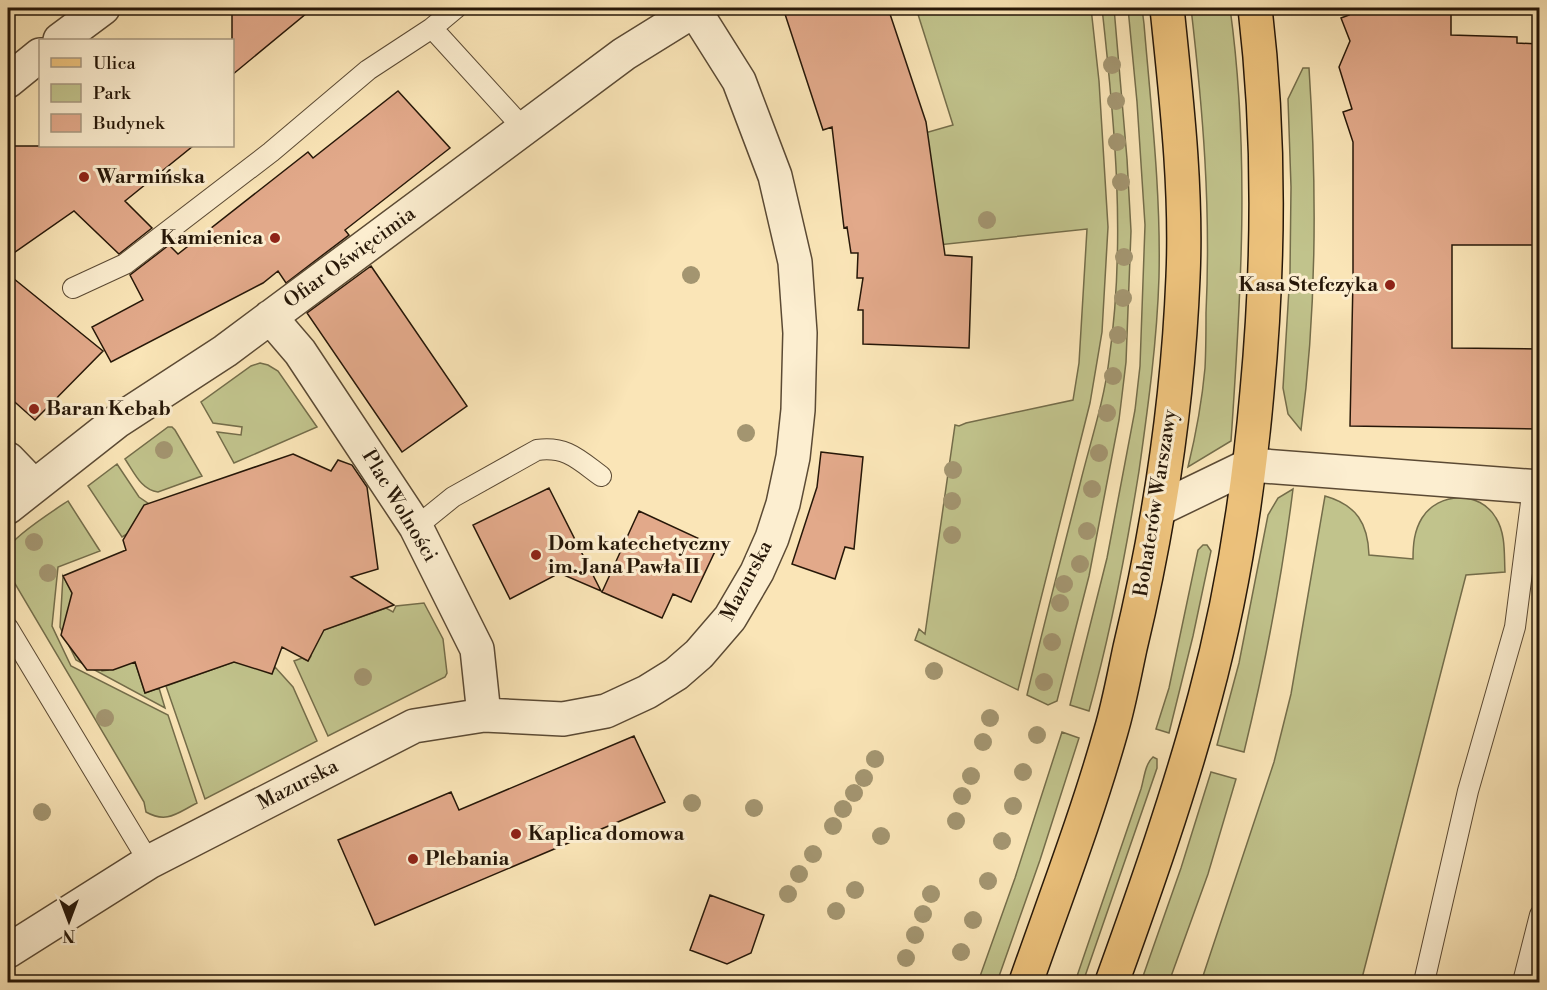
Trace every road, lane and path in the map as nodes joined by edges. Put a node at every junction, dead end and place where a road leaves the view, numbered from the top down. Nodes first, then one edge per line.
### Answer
1 (103, 8) edge
2 (456, 8) edge
3 (1167, 8) edge
4 (1255, 8) edge
5 (694, 9) edge
6 (432, 28) junction
7 (61, 39) edge
8 (39, 56) edge
9 (8, 81) edge
10 (524, 129) junction
11 (73, 288) dead end
12 (270, 317) junction
13 (8, 459) edge
14 (1250, 465) junction
15 (601, 476) dead end
16 (34, 486) junction
17 (1536, 487) edge
18 (8, 507) edge
19 (1159, 509) junction
20 (416, 527) junction
21 (8, 628) edge
22 (484, 714) junction
23 (149, 862) junction
24 (1539, 915) edge
25 (8, 951) edge
26 (1026, 982) edge
27 (1112, 982) edge
28 (1424, 982) edge
29 (1523, 982) edge

1 - 7 street
2 - 6 lane
3 - 19 main road, Bohaterów Warszawy
4 - 14 main road
5 - 10 street, Ofiar Oświęcimia
5 - 22 street, Mazurska
6 - 10 lane
6 - 11 lane
8 - 9 street
10 - 12 street, Ofiar Oświęcimia
12 - 16 street, Ofiar Oświęcimia
12 - 20 street, Plac Wolności
13 - 16 street
14 - 17 street
14 - 19 street
14 - 27 main road
15 - 20 lane
16 - 18 street, Ofiar Oświęcimia
17 - 28 lane
19 - 26 main road, Bohaterów Warszawy
20 - 22 street, Plac Wolności
21 - 23 lane
22 - 23 street, Mazurska
23 - 25 street, Mazurska
24 - 29 lane

